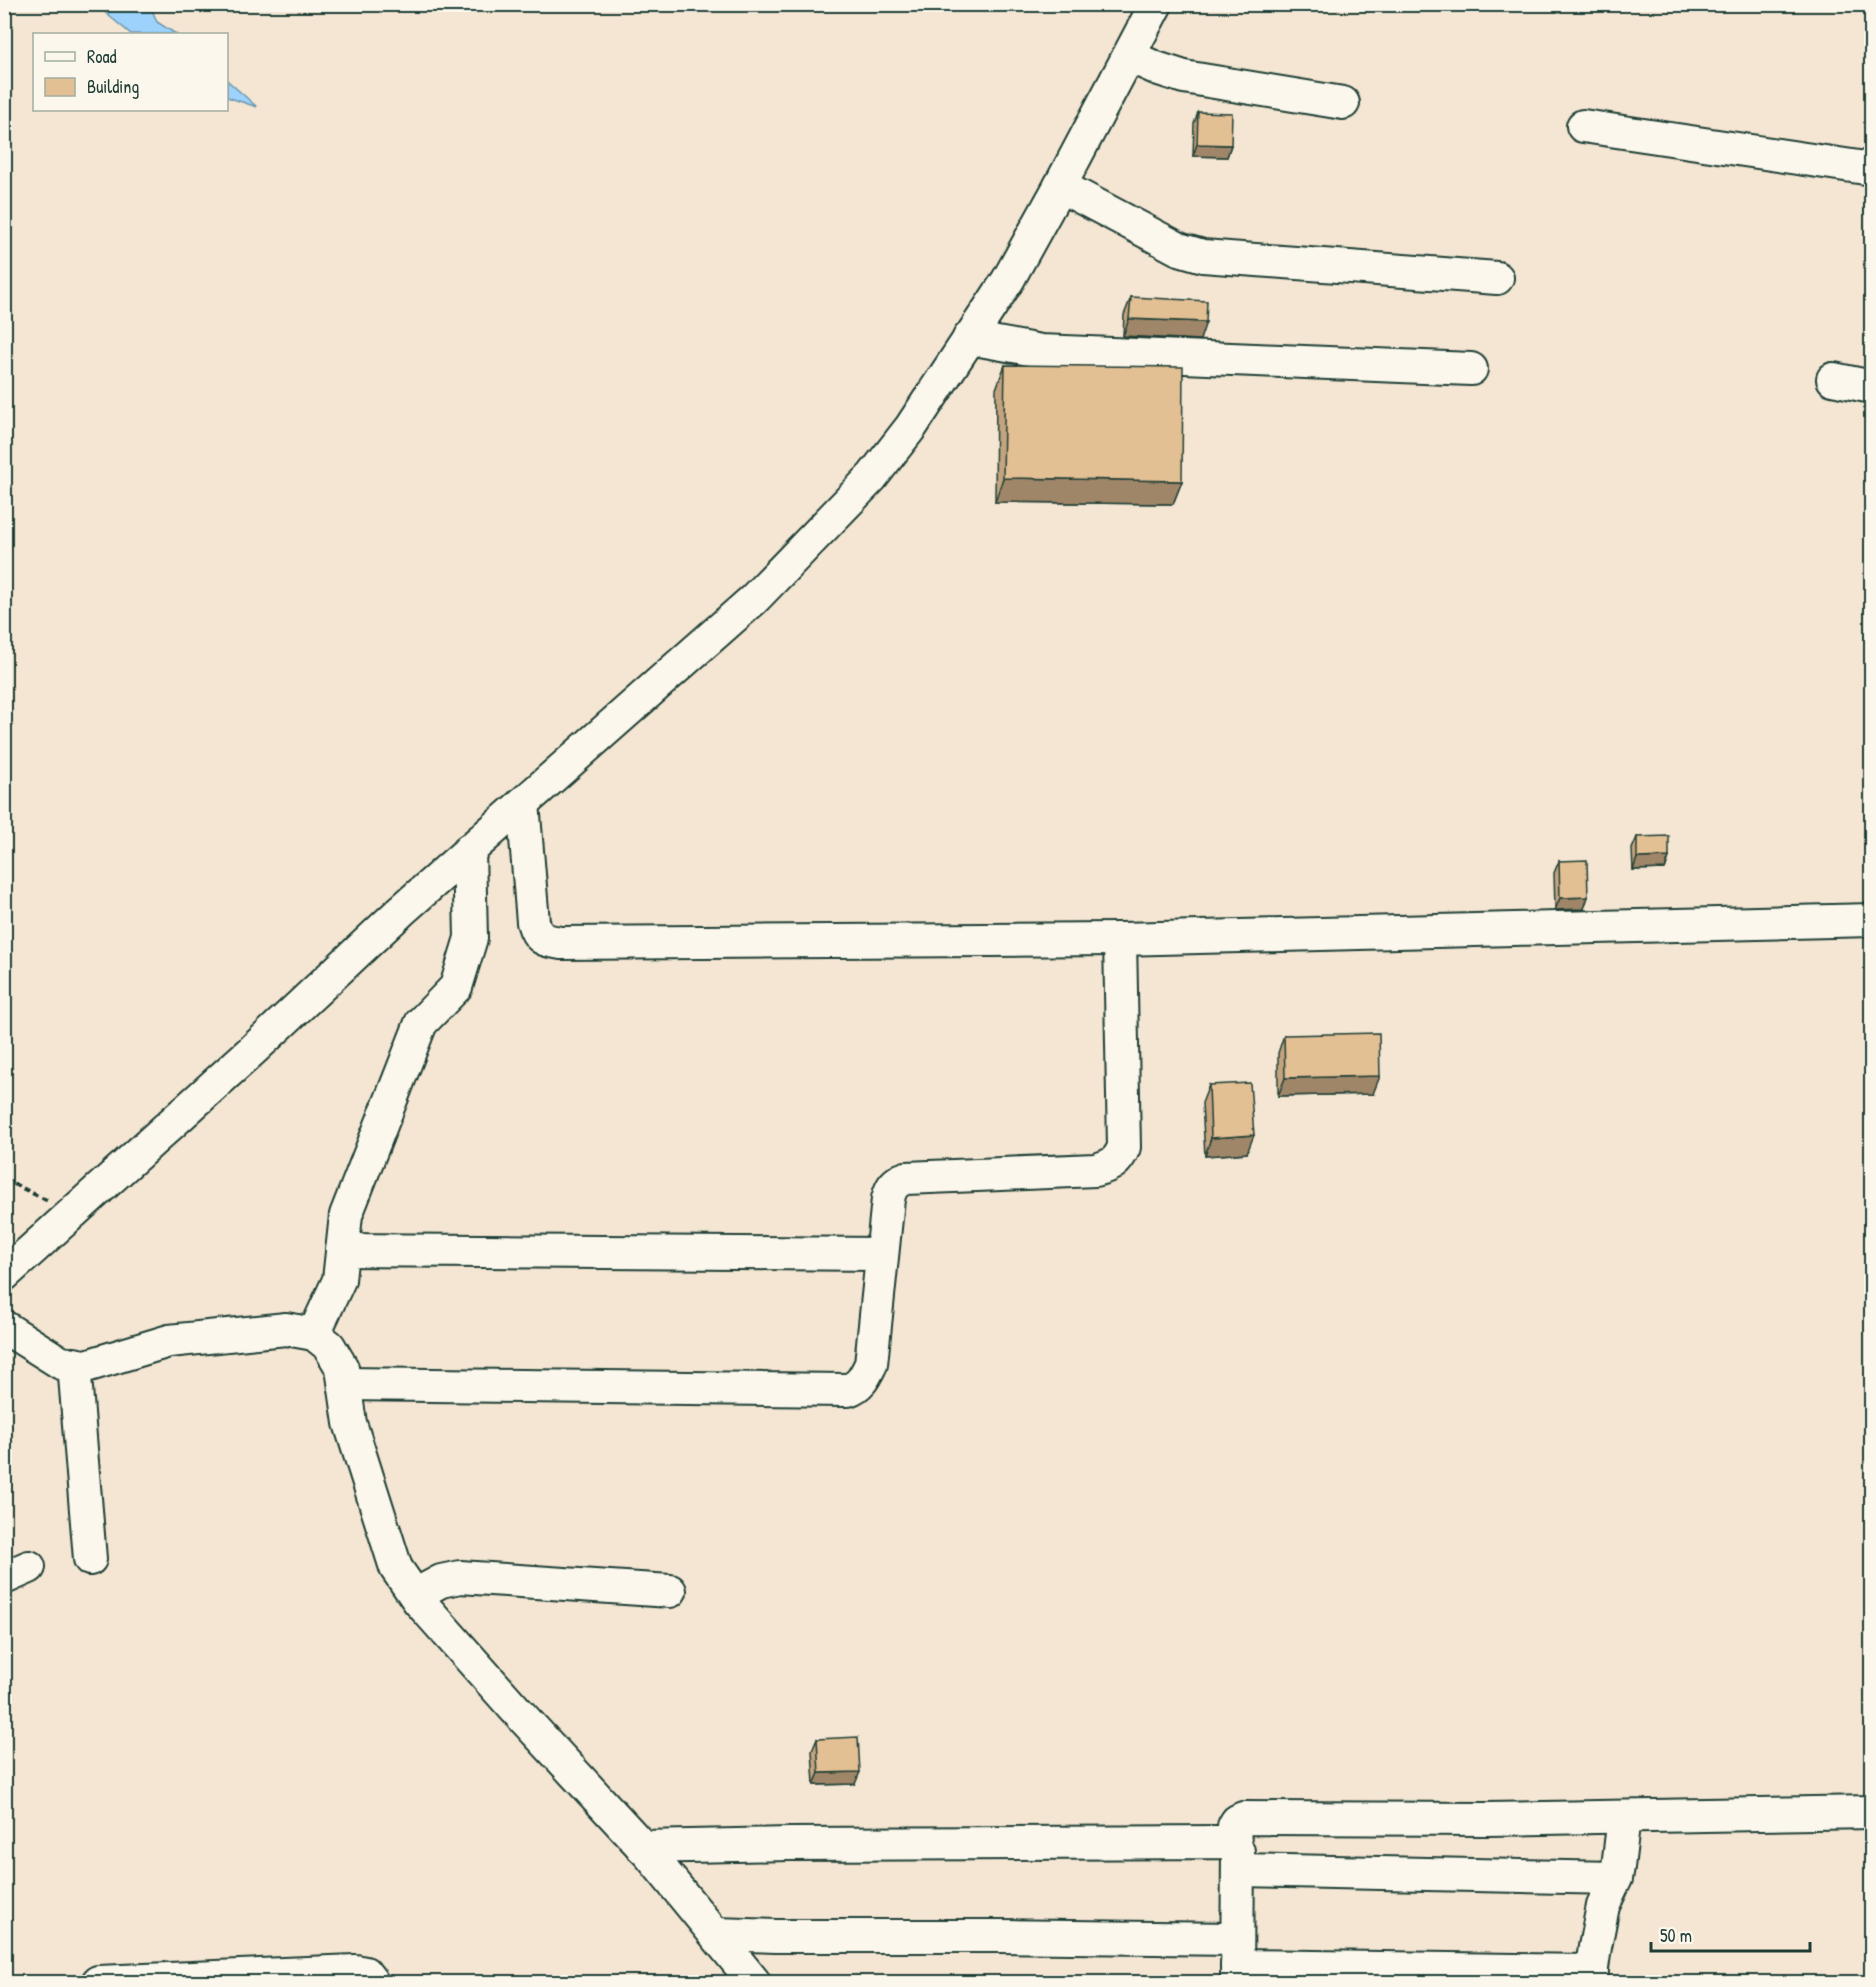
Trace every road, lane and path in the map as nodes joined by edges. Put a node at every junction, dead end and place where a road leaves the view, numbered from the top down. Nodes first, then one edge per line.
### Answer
1 (1156, 4) edge
2 (1129, 56) junction
3 (1343, 103) dead end
4 (1583, 126) dead end
5 (1872, 170) edge
6 (1060, 186) junction
7 (1497, 279) dead end
8 (969, 338) junction
9 (1471, 369) dead end
10 (1833, 379) dead end
11 (1872, 387) edge
12 (523, 803) junction
13 (469, 850) junction
14 (1872, 920) edge
15 (1120, 939) junction
16 (4, 1179) edge
17 (73, 1213) junction
18 (342, 1250) junction
19 (882, 1254) junction
20 (4, 1275) edge
21 (4, 1327) edge
22 (314, 1334) junction
23 (74, 1364) junction
24 (345, 1384) junction
25 (90, 1559) dead end
26 (670, 1591) dead end
27 (415, 1595) junction
28 (1872, 1812) edge
29 (1624, 1817) junction
30 (642, 1847) junction
31 (1236, 1858) junction
32 (1616, 1878) junction
33 (715, 1934) junction
34 (1237, 1962) edge
35 (1591, 1977) edge
36 (98, 1982) edge
37 (372, 1983) edge
38 (754, 1983) edge

1 - 2 street
2 - 3 street
2 - 6 street
4 - 5 street
6 - 7 street
6 - 8 street
8 - 9 street
8 - 12 street
10 - 11 street
12 - 13 street
12 - 15 street
13 - 17 street
13 - 18 street
14 - 15 street
15 - 19 street
16 - 17 path
17 - 20 street
18 - 19 street
18 - 22 street
19 - 24 street
21 - 23 street
22 - 23 street
22 - 24 street
23 - 25 street
24 - 27 street
26 - 27 street
27 - 30 street
28 - 29 street
29 - 31 street
29 - 32 street
30 - 31 street
30 - 33 street
31 - 32 street
31 - 34 street
32 - 35 street
33 - 34 street
33 - 38 street
34 - 35 street
36 - 37 street

